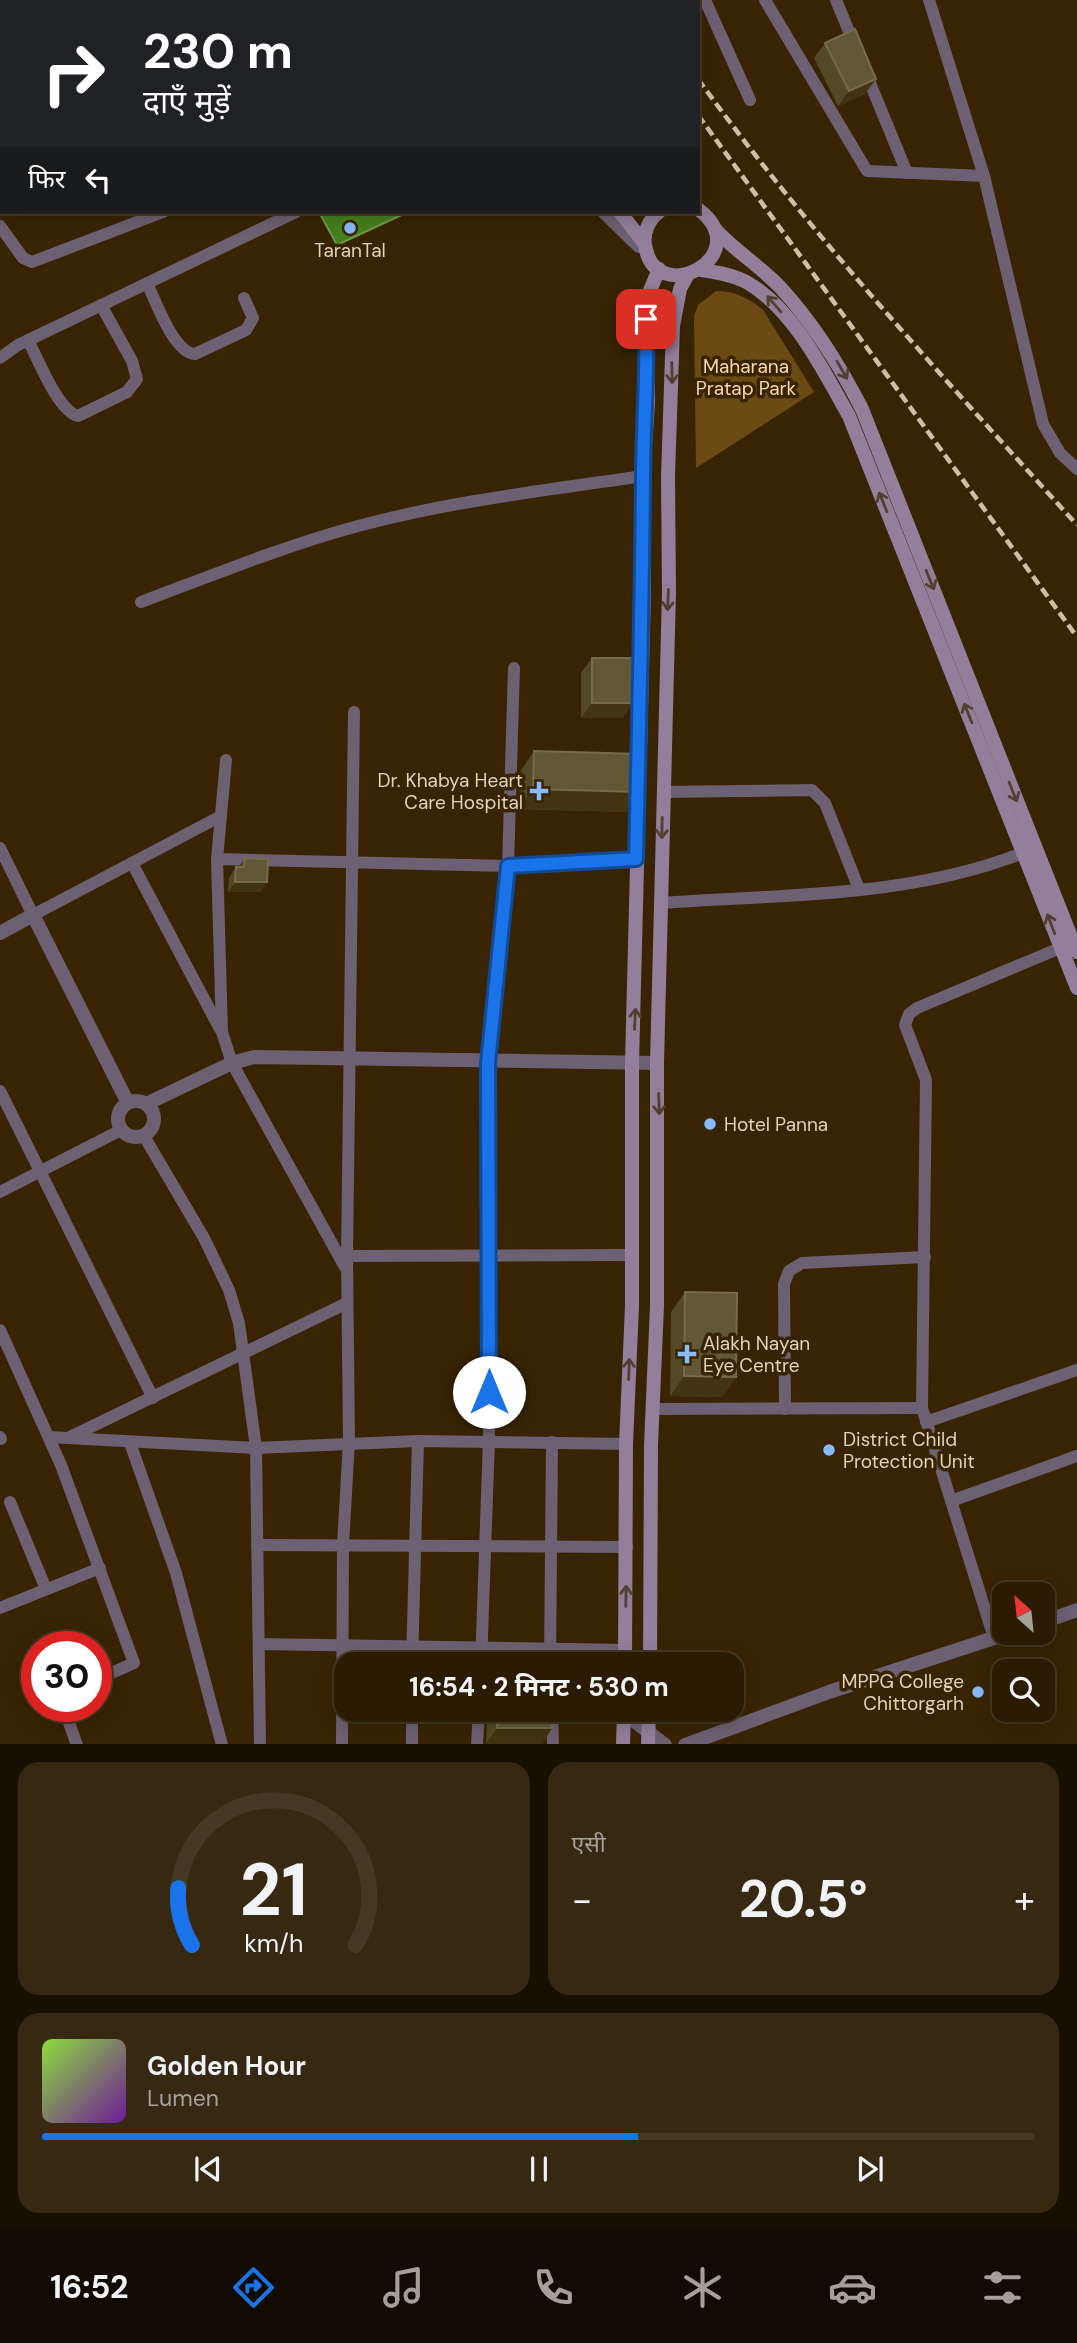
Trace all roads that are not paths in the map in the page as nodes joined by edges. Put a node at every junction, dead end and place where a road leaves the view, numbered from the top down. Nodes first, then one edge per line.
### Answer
1 (705, 0) edge
2 (765, 0) edge
3 (836, 0) edge
4 (929, 0) edge
5 (750, 100) dead end
6 (907, 173) junction
7 (984, 176) junction
8 (700, 210) edge
9 (158, 214) edge
10 (292, 214) edge
11 (606, 214) edge
12 (621, 214) edge
13 (657, 214) edge
14 (0, 226) edge
15 (715, 229) junction
16 (651, 256) junction
17 (694, 273) junction
18 (147, 284) junction
19 (244, 298) dead end
20 (102, 305) junction
21 (28, 340) junction
22 (0, 358) edge
23 (1077, 469) edge
24 (643, 476) junction
25 (141, 602) dead end
26 (514, 668) dead end
27 (354, 712) dead end
28 (226, 760) dead end
29 (663, 792) junction
30 (221, 816) junction
31 (0, 848) edge
32 (1030, 850) junction
33 (217, 859) junction
34 (636, 859) junction
35 (132, 863) junction
36 (351, 863) junction
37 (508, 866) junction
38 (859, 889) junction
39 (662, 903) junction
40 (33, 915) junction
41 (0, 933) edge
42 (1060, 948) junction
43 (1077, 952) edge
44 (1077, 988) edge
45 (222, 1032) junction
46 (351, 1060) junction
47 (232, 1063) junction
48 (488, 1063) junction
49 (632, 1063) junction
50 (657, 1063) junction
51 (0, 1091) edge
52 (128, 1103) junction
53 (146, 1104) junction
54 (121, 1130) junction
55 (144, 1136) junction
56 (41, 1169) junction
57 (0, 1192) edge
58 (489, 1254) junction
59 (630, 1255) junction
60 (347, 1256) junction
61 (925, 1257) junction
62 (347, 1271) junction
63 (347, 1303) junction
64 (0, 1330) edge
65 (244, 1356) junction
66 (1077, 1370) edge
67 (153, 1398) junction
68 (922, 1408) junction
69 (653, 1409) junction
70 (785, 1409) junction
71 (926, 1422) junction
72 (49, 1437) junction
73 (67, 1438) junction
74 (489, 1440) junction
75 (349, 1441) junction
76 (418, 1441) junction
77 (552, 1442) junction
78 (130, 1443) junction
79 (626, 1444) junction
80 (256, 1448) junction
81 (1077, 1456) edge
82 (951, 1501) junction
83 (10, 1502) dead end
84 (257, 1545) junction
85 (343, 1545) junction
86 (416, 1546) junction
87 (483, 1546) junction
88 (551, 1547) junction
89 (627, 1547) junction
90 (100, 1568) junction
91 (46, 1589) junction
92 (0, 1608) edge
93 (1077, 1611) edge
94 (1055, 1618) edge
95 (992, 1632) edge
96 (992, 1639) edge
97 (259, 1644) junction
98 (344, 1646) junction
99 (412, 1647) junction
100 (482, 1648) junction
101 (550, 1648) junction
102 (412, 1652) edge
103 (482, 1652) edge
104 (550, 1652) edge
105 (583, 1652) edge
106 (625, 1652) edge
107 (650, 1652) edge
108 (112, 1673) edge
109 (69, 1722) edge
110 (412, 1722) edge
111 (478, 1722) edge
112 (552, 1722) edge
113 (624, 1722) edge
114 (633, 1722) edge
115 (648, 1739) edge
116 (77, 1744) edge
117 (222, 1744) edge
118 (260, 1744) edge
119 (342, 1744) edge
120 (412, 1744) edge
121 (477, 1744) edge
122 (553, 1744) edge
123 (623, 1744) edge
124 (688, 1744) edge

1 - 5 street
2 - 6 street
3 - 6 street
4 - 7 street
6 - 7 street
7 - 23 street
8 - 15 main road
9 - 14 street
10 - 18 street
11 - 16 street
12 - 16 main road
13 - 16 main road
15 - 17 main road
15 -> 32 main road
16 - 17 main road
16 - 24 main road
17 -> 29 main road
32 -> 17 main road
18 - 19 street
18 - 20 street
20 - 21 street
20 - 21 street
21 - 22 street
24 - 25 street
24 - 34 main road
26 - 37 street
27 - 36 street
28 - 30 street
29 - 38 street
29 -> 39 main road
30 - 33 street
30 - 35 street
31 - 40 street
32 - 38 street
42 -> 32 main road
32 - 43 main road
33 - 36 street
33 - 45 street
34 - 37 street
49 -> 34 main road
35 - 40 street
35 - 45 street
36 - 37 street
36 - 46 street
37 - 48 street
38 - 39 street
39 - 50 main road
40 - 41 street
40 - 52 street
42 - 44 main road
42 - 61 street
45 - 47 street
46 - 47 street
46 - 48 street
46 - 60 street
47 - 53 street
47 - 62 street
48 - 49 street
48 - 58 street
49 - 50 street
49 - 59 main road
50 -> 69 main road
51 - 56 street
52 - 53 street
52 - 54 street
53 - 55 street
54 - 55 street
54 - 56 street
55 - 65 street
56 - 57 street
56 - 67 street
58 - 59 street
58 - 60 street
58 - 74 street
79 -> 59 main road
60 - 62 street
61 - 68 street
61 - 70 street
62 - 63 street
63 - 65 street
63 - 75 street
64 - 72 street
65 - 67 street
65 - 80 street
66 - 71 street
67 - 73 street
68 - 70 street
68 - 71 street
69 - 70 street
69 - 107 main road
71 - 82 street
72 - 73 street
72 - 90 street
73 - 78 street
74 - 76 street
74 - 77 street
74 - 87 street
75 - 76 street
75 - 80 street
75 - 85 street
76 - 86 street
77 - 79 street
77 - 88 street
78 - 80 street
78 - 117 street
79 - 89 main road
80 - 84 street
81 - 82 street
82 - 95 street
83 - 91 street
84 - 85 street
84 - 97 street
85 - 86 street
85 - 98 street
86 - 87 street
86 - 99 street
87 - 88 street
87 - 100 street
88 - 89 street
88 - 101 street
106 -> 89 main road
90 - 91 street
90 - 108 street
91 - 92 street
93 - 94 street
96 - 124 street
97 - 98 street
97 - 118 street
98 - 99 street
98 - 119 street
99 - 100 street
99 - 102 street
100 - 101 street
100 - 103 street
101 - 104 street
101 - 105 street
109 - 116 street
110 - 120 street
111 - 121 street
112 - 122 street
113 - 123 main road
114 - 115 street

